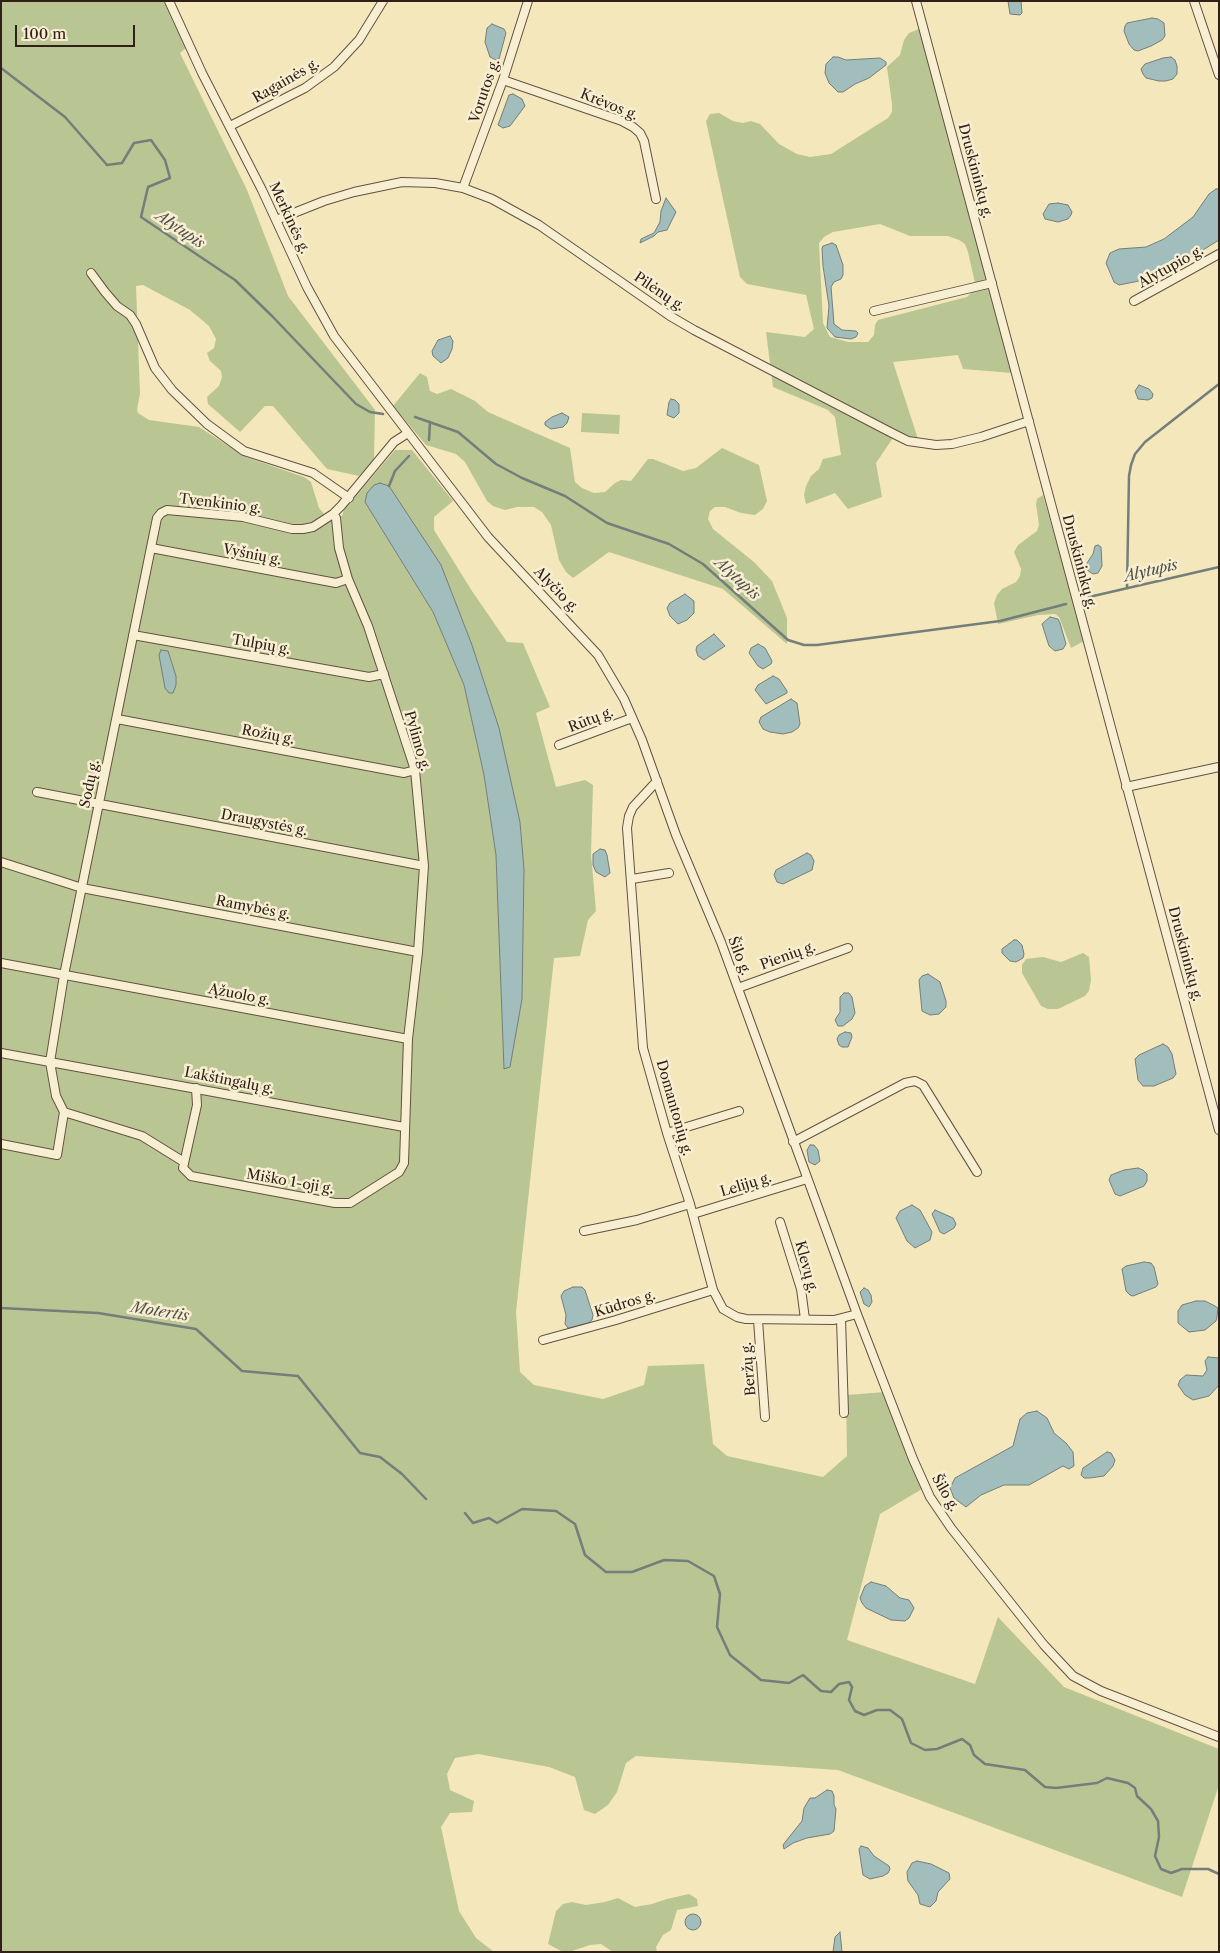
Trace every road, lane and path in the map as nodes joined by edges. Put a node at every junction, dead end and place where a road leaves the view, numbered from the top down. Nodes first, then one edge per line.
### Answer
1 (168, 1) edge
2 (383, 1) edge
3 (528, 1) edge
4 (916, 1) edge
5 (1194, 1) edge
6 (1219, 74) edge
7 (503, 80) junction
8 (230, 126) junction
9 (463, 188) junction
10 (656, 199) dead end
11 (276, 220) junction
12 (1219, 254) edge
13 (91, 273) dead end
14 (992, 283) junction
15 (1134, 301) dead end
16 (874, 310) dead end
17 (1029, 421) junction
18 (408, 433) junction
19 (349, 498) junction
20 (161, 513) joint
21 (333, 514) junction
22 (151, 548) junction
23 (348, 579) junction
24 (133, 635) junction
25 (384, 674) junction
26 (632, 718) junction
27 (117, 719) junction
28 (559, 745) dead end
29 (1219, 767) edge
30 (415, 770) junction
31 (657, 782) junction
32 (1126, 787) junction
33 (37, 792) dead end
34 (99, 804) junction
35 (1, 862) edge
36 (424, 866) junction
37 (669, 873) dead end
38 (632, 879) junction
39 (82, 888) junction
40 (848, 948) dead end
41 (418, 952) junction
42 (1, 963) edge
43 (64, 976) junction
44 (738, 988) junction
45 (408, 1040) junction
46 (1, 1053) edge
47 (50, 1062) junction
48 (196, 1088) junction
49 (739, 1111) dead end
50 (64, 1112) junction
51 (404, 1126) junction
52 (1219, 1130) edge
53 (667, 1132) junction
54 (793, 1142) junction
55 (1, 1144) edge
56 (184, 1166) junction
57 (977, 1172) dead end
58 (807, 1179) junction
59 (690, 1204) junction
60 (693, 1214) junction
61 (780, 1222) dead end
62 (584, 1231) dead end
63 (713, 1290) junction
64 (857, 1314) junction
65 (805, 1319) junction
66 (841, 1319) junction
67 (758, 1320) junction
68 (543, 1340) dead end
69 (844, 1413) dead end
70 (765, 1417) dead end
71 (1219, 1737) edge

1 - 8 street, Merkinės g.
2 - 8 street, Ragainės g.
3 - 7 street, Vorutos g.
4 - 14 street, Druskininkų g.
5 - 6 street
7 - 9 street, Vorutos g.
7 - 10 street, Krėvos g.
8 - 11 street, Merkinės g.
9 - 11 street, Pilėnų g.
9 - 17 street, Pilėnų g.
11 - 18 street, Merkinės g.
12 - 15 street, Alytupio g.
13 - 19 street
14 - 16 street
14 - 17 street, Druskininkų g.
17 - 32 street, Druskininkų g.
18 - 19 street
18 - 26 street, Alyčio g.
19 - 21 street
20 - 21 street, Tvenkinio g.
20 - 22 street, Sodų g.
21 - 23 street, Pylimo g.
22 - 23 street, Vyšnių g.
22 - 24 street, Sodų g.
23 - 25 street, Pylimo g.
24 - 25 street, Tulpių g.
24 - 27 street, Sodų g.
25 - 30 street, Pylimo g.
26 - 28 street, Rūtų g.
26 - 31 street, Alyčio g.
27 - 30 street, Rožių g.
27 - 34 street, Sodų g.
29 - 32 street
30 - 36 street, Pylimo g.
31 - 38 street, Domantonių g.
31 - 44 street, Šilo g.
32 - 52 street, Druskininkų g.
33 - 34 street, Draugystės g.
34 - 36 street, Draugystės g.
34 - 39 street, Sodų g.
35 - 39 street, Ramybės g.
36 - 41 street, Pylimo g.
37 - 38 street
38 - 53 street, Domantonių g.
39 - 41 street, Ramybės g.
39 - 43 street, Sodų g.
40 - 44 street, Pienių g.
41 - 45 street, Pylimo g.
42 - 43 street, Ąžuolo g.
43 - 45 street, Ąžuolo g.
43 - 47 street, Sodų g.
44 - 54 street, Šilo g.
45 - 51 street, Pylimo g.
46 - 47 street, Lakštingalų g.
47 - 48 street, Lakštingalų g.
47 - 50 street, Sodų g.
48 - 51 street, Lakštingalų g.
48 - 56 street
49 - 53 street
50 - 55 street
50 - 56 street, Miško 1-oji g.
51 - 56 street, Miško 1-oji g.
53 - 59 street, Domantonių g.
54 - 57 street
54 - 58 street, Šilo g.
58 - 60 street, Lelijų g.
58 - 64 street, Šilo g.
59 - 60 street, Domantonių g.
59 - 62 street
60 - 63 street, Domantonių g.
61 - 65 street, Klevų g.
63 - 67 street, Domantonių g.
63 - 68 street, Kūdros g.
64 - 66 street, Domantonių g.
64 - 71 street, Šilo g.
65 - 66 street, Domantonių g.
65 - 67 street, Domantonių g.
66 - 69 street
67 - 70 street, Beržų g.

